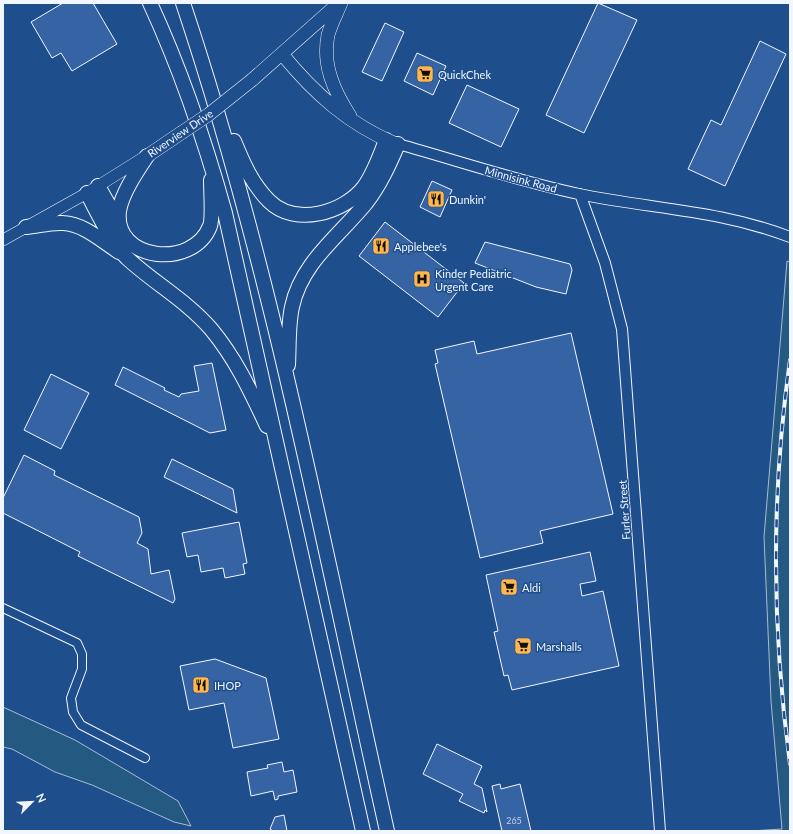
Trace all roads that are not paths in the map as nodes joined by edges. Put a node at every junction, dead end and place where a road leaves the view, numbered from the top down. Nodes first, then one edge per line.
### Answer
1 (150, 3) edge
2 (183, 3) edge
3 (340, 3) edge
4 (282, 54) junction
5 (210, 85) junction
6 (352, 120) junction
7 (392, 142) junction
8 (147, 156) junction
9 (211, 165) junction
10 (92, 190) junction
11 (580, 194) junction
12 (120, 225) junction
13 (26, 227) junction
14 (789, 237) edge
15 (3, 240) edge
16 (127, 257) junction
17 (288, 385) junction
18 (279, 451) junction
19 (3, 608) edge
20 (145, 758) dead end
21 (363, 831) edge
22 (387, 831) edge
23 (660, 831) edge

1 - 9 highway
2 - 5 highway
3 - 4 main road, Riverview Drive
3 - 6 main road
4 - 6 main road, Minnisink Road
4 - 8 main road, Riverview Drive, bridge
5 - 7 highway
5 - 17 highway
6 - 7 main road, Minnisink Road
7 - 11 street, Minnisink Road
7 - 17 highway
8 - 10 main road, Riverview Drive
8 - 12 highway
9 - 12 highway
9 - 18 highway
10 - 12 highway
10 - 13 main road, Riverview Drive
10 - 16 highway
11 - 14 street, Minnisink Road
11 - 23 street, Furler Street
13 - 15 main road, Riverview Drive
13 - 16 highway
16 - 18 highway
17 - 22 highway
18 - 21 highway
19 - 20 street

